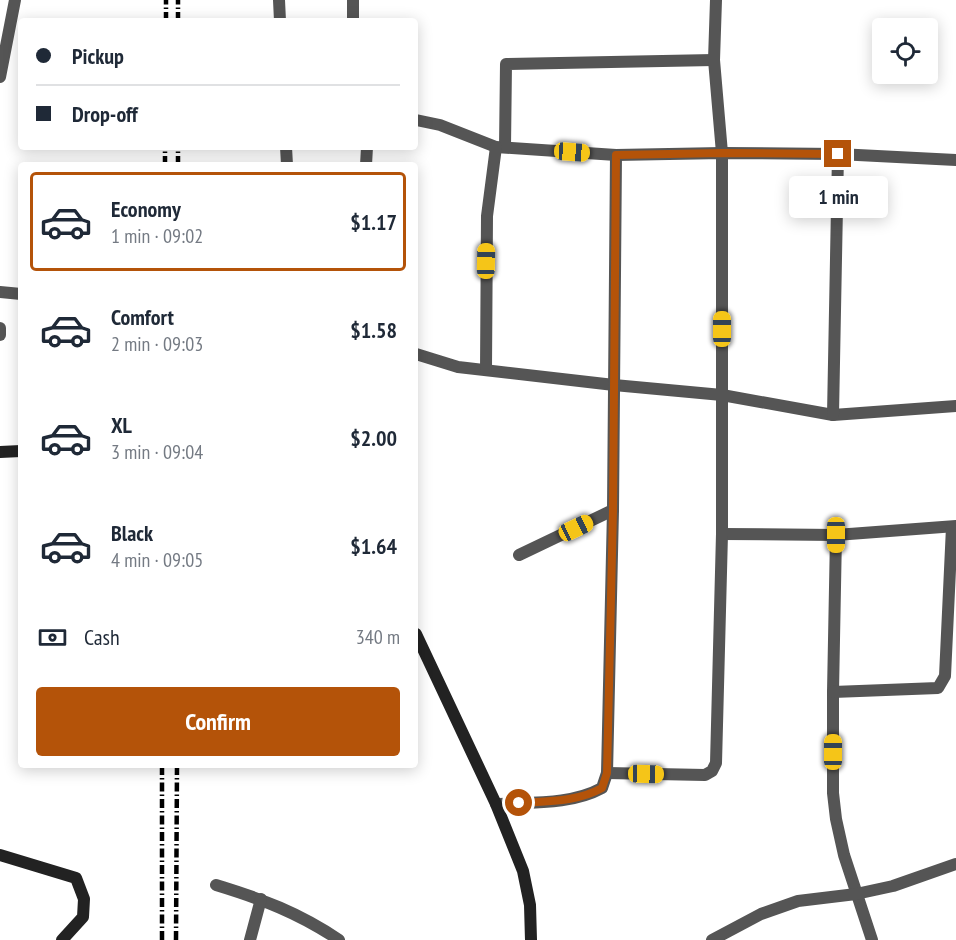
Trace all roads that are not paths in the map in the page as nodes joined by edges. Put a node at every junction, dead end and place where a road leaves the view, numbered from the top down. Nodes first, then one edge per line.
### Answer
1 (15, 0) edge
2 (279, 0) edge
3 (353, 0) edge
4 (716, 0) edge
5 (280, 18) edge
6 (353, 18) edge
7 (714, 60) junction
8 (0, 76) edge
9 (418, 120) edge
10 (501, 147) junction
11 (722, 153) junction
12 (838, 154) junction
13 (616, 155) junction
14 (956, 160) edge
15 (0, 292) edge
16 (18, 294) edge
17 (0, 328) edge
18 (0, 335) edge
19 (418, 355) edge
20 (486, 370) junction
21 (614, 385) junction
22 (722, 395) junction
23 (956, 406) edge
24 (833, 415) junction
25 (18, 451) edge
26 (0, 452) edge
27 (613, 510) junction
28 (954, 527) edge
29 (722, 534) junction
30 (836, 535) junction
31 (519, 555) dead end
32 (418, 638) edge
33 (833, 692) junction
34 (607, 773) junction
35 (496, 804) junction
36 (0, 855) edge
37 (956, 864) edge
38 (216, 885) dead end
39 (856, 894) junction
40 (261, 899) junction
41 (62, 940) edge
42 (250, 940) edge
43 (339, 940) edge
44 (531, 940) edge
45 (712, 940) edge
46 (872, 940) edge

1 - 8 street
2 - 5 street
3 - 6 street
4 - 7 street
7 - 10 street
7 - 11 street
9 - 10 street
10 - 13 street
10 - 20 street
11 - 12 street
11 - 13 street
11 - 22 street
12 - 14 street
12 - 24 street
13 - 21 street
15 - 16 street
17 - 18 street
19 - 20 street
20 - 21 street
21 - 22 street
21 - 27 street
22 - 24 street
22 - 29 street
23 - 24 street
25 - 26 street
27 - 31 street
27 - 34 street
28 - 30 street
28 - 33 street
29 - 30 street
29 - 34 street
30 - 33 street
32 - 35 street
33 - 39 street
34 - 35 street
35 - 44 street
36 - 41 street
37 - 39 street
38 - 40 street
39 - 45 street
39 - 46 street
40 - 42 street
40 - 43 street

